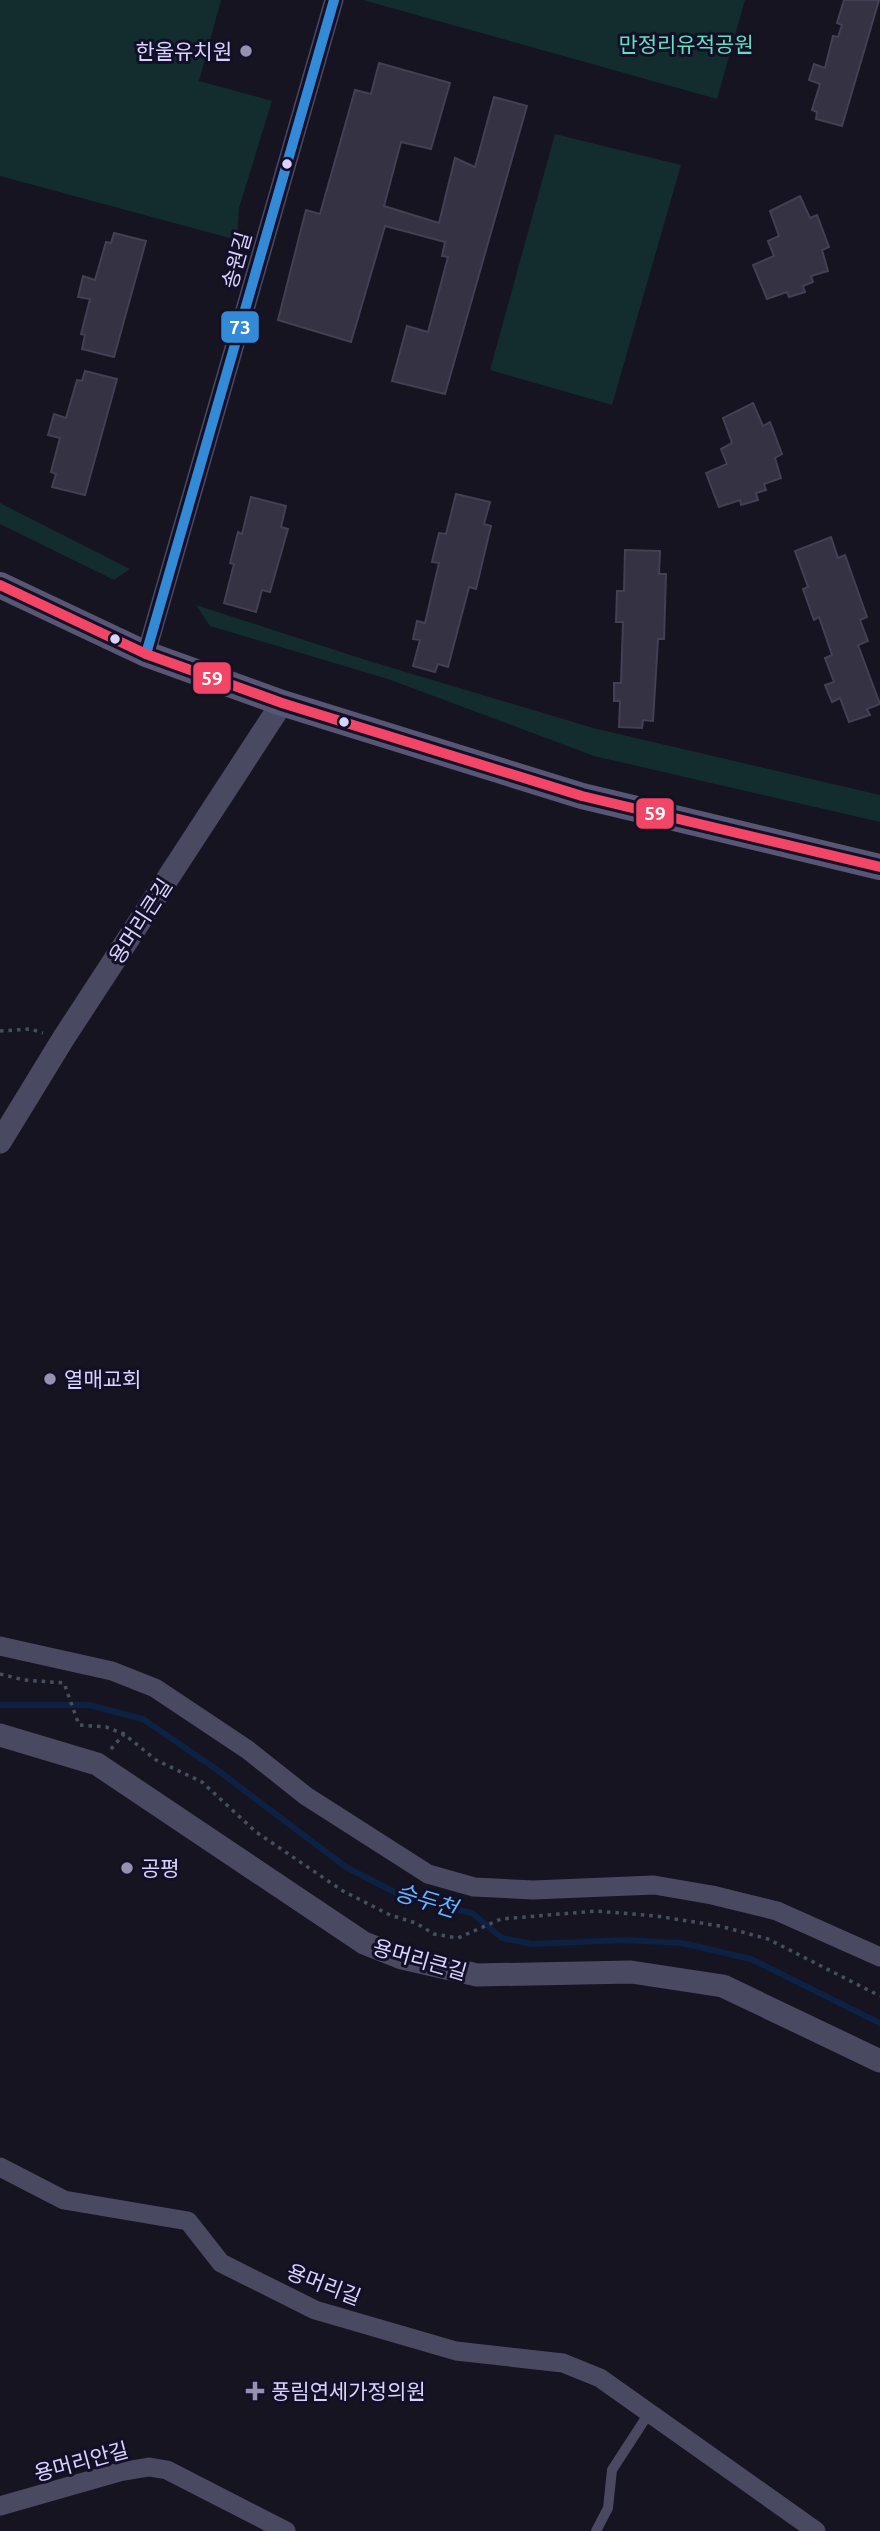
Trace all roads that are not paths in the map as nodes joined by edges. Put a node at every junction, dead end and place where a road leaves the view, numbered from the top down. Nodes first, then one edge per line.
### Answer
1 (334, 0) edge
2 (0, 585) edge
3 (146, 654) junction
4 (282, 703) junction
5 (880, 867) edge
6 (0, 1142) edge
7 (0, 1646) edge
8 (0, 1735) edge
9 (880, 1957) edge
10 (880, 2062) edge
11 (0, 2167) edge
12 (649, 2413) junction
13 (0, 2507) edge
14 (286, 2531) edge
15 (596, 2531) edge
16 (816, 2531) edge

1 - 3 street, 송원길
2 - 3 main road
3 - 4 main road
4 - 5 main road
4 - 6 street, 용머리큰길
7 - 9 street
8 - 10 street, 용머리큰길
11 - 12 street, 용머리길
12 - 15 lane
12 - 16 street, 용머리길
13 - 14 street, 용머리안길

